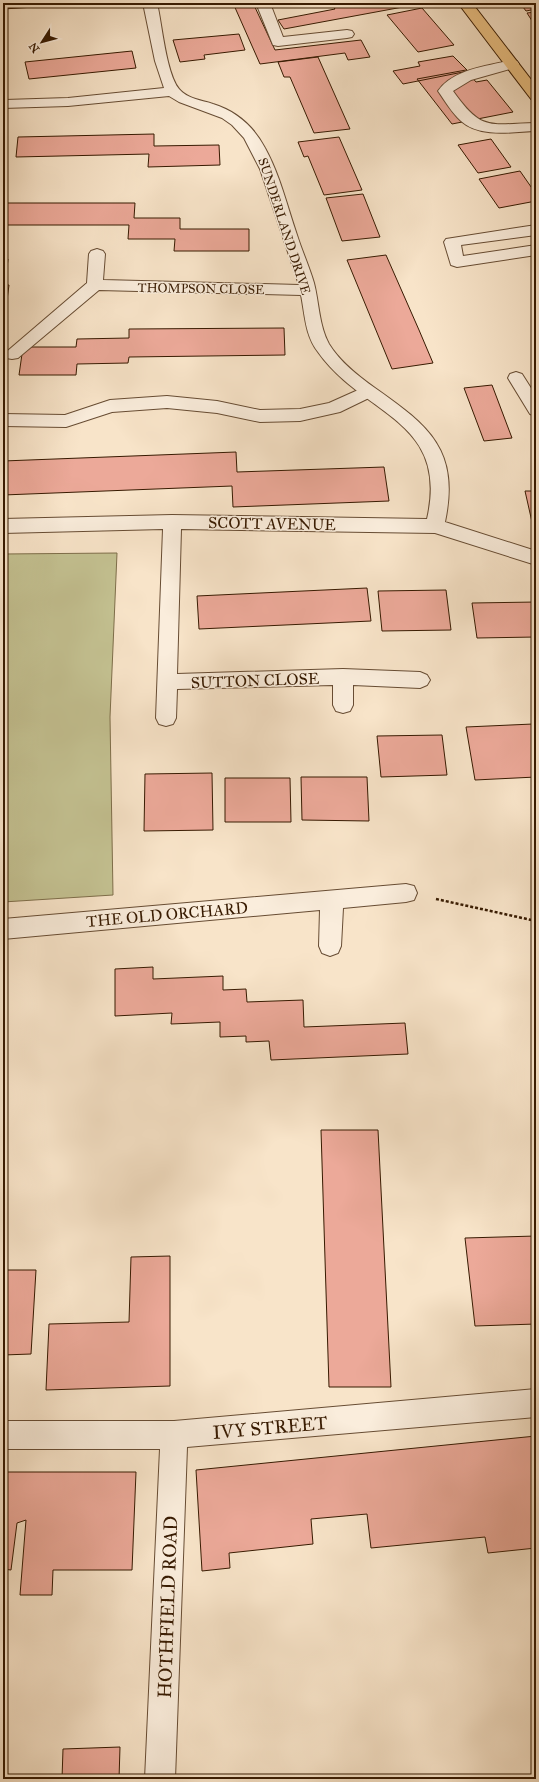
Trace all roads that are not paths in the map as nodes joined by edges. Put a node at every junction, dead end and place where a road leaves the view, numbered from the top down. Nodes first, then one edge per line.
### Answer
1 (150, 3) edge
2 (263, 3) edge
3 (464, 3) edge
4 (347, 34) dead end
5 (512, 64) junction
6 (172, 90) junction
7 (534, 92) edge
8 (5, 104) dead end
9 (536, 127) edge
10 (536, 230) edge
11 (536, 250) edge
12 (97, 254) dead end
13 (95, 285) junction
14 (308, 290) junction
15 (12, 354) dead end
16 (516, 378) dead end
17 (367, 392) junction
18 (536, 410) edge
19 (3, 420) edge
20 (172, 522) junction
21 (3, 526) edge
22 (434, 526) junction
23 (536, 558) edge
24 (343, 677) junction
25 (420, 680) dead end
26 (167, 682) junction
27 (343, 705) dead end
28 (166, 718) dead end
29 (406, 893) road end
30 (332, 899) junction
31 (3, 929) edge
32 (330, 946) dead end
33 (536, 1403) edge
34 (3, 1435) edge
35 (174, 1435) junction
36 (160, 1779) edge

1 - 6 street
2 - 4 street
3 - 5 main road
5 - 7 main road
5 - 9 street
6 - 8 street
6 - 14 street, SUNDERLAND DRIVE
10 - 11 street
12 - 13 street
13 - 14 street, THOMPSON CLOSE
13 - 15 street
14 - 17 street, SUNDERLAND DRIVE
16 - 18 street
17 - 19 street
17 - 22 street, SUNDERLAND DRIVE
20 - 21 street, SCOTT AVENUE
20 - 22 street, SCOTT AVENUE
20 - 26 street, SUTTON CLOSE
22 - 23 street, SCOTT AVENUE
24 - 25 street, SUTTON CLOSE
24 - 26 street, SUTTON CLOSE
24 - 27 street, SUTTON CLOSE
26 - 28 street, SUTTON CLOSE
29 - 30 street, THE OLD ORCHARD
30 - 31 street, THE OLD ORCHARD
30 - 32 street
33 - 35 street, IVY STREET
34 - 35 street, IVY STREET
35 - 36 street, HOTHFIELD ROAD

